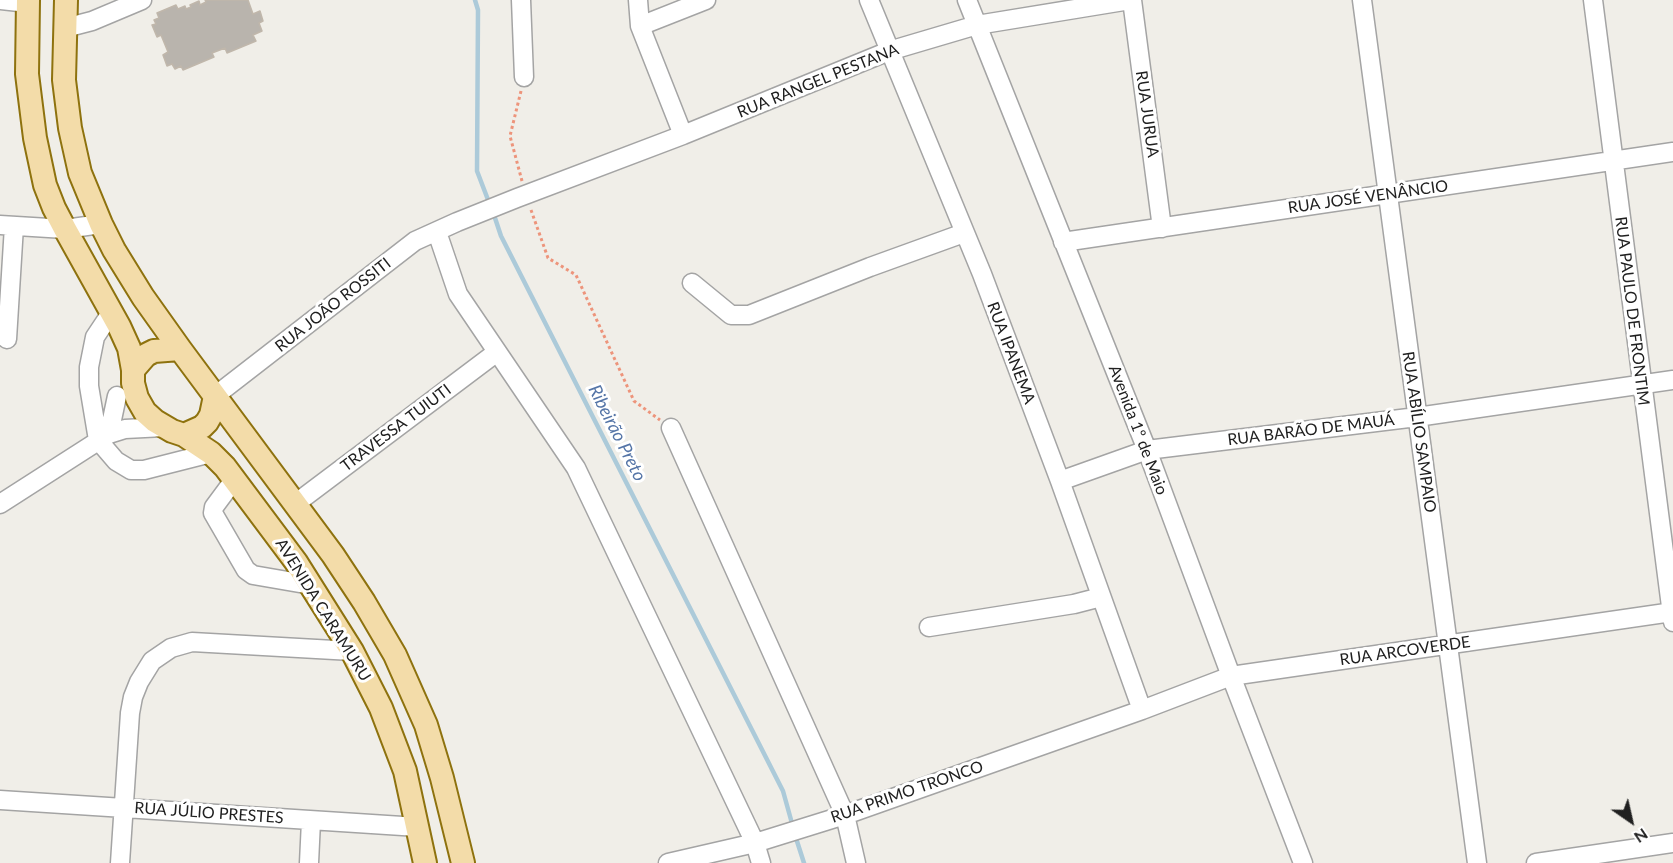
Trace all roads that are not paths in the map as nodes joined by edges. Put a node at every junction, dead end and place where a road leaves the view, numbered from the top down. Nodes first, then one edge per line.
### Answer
1 (1, 0) edge
2 (66, 0) edge
3 (142, 0) edge
4 (521, 0) edge
5 (638, 0) edge
6 (706, 0) edge
7 (869, 0) edge
8 (967, 0) edge
9 (1131, 0) edge
10 (1362, 0) edge
11 (1593, 0) edge
12 (28, 1) edge
13 (977, 25) junction
14 (640, 26) junction
15 (65, 28) junction
16 (889, 51) junction
17 (524, 78) road end
18 (683, 135) junction
19 (1673, 152) edge
20 (1613, 161) junction
21 (1387, 195) junction
22 (457, 222) joint
23 (101, 224) junction
24 (7, 226) edge
25 (1162, 228) junction
26 (65, 229) junction
27 (436, 232) junction
28 (964, 233) junction
29 (1063, 242) junction
30 (692, 283) dead end
31 (111, 313) junction
32 (7, 339) dead end
33 (180, 349) junction
34 (497, 352) junction
35 (133, 370) junction
36 (1673, 380) edge
37 (1642, 384) junction
38 (117, 396) dead end
39 (215, 396) junction
40 (1417, 417) junction
41 (671, 428) road end
42 (174, 431) junction
43 (104, 437) junction
44 (1147, 450) junction
45 (211, 453) junction
46 (234, 480) junction
47 (1060, 481) junction
48 (0, 504) edge
49 (295, 504) junction
50 (311, 585) junction
51 (1101, 597) junction
52 (1672, 615) edge
53 (929, 627) dead end
54 (1448, 645) junction
55 (352, 651) junction
56 (1231, 676) junction
57 (1142, 710) junction
58 (0, 801) edge
59 (124, 807) junction
60 (845, 815) junction
61 (311, 821) junction
62 (418, 827) junction
63 (763, 841) junction
64 (1673, 843) edge
65 (120, 863) edge
66 (309, 863) edge
67 (425, 863) edge
68 (464, 863) edge
69 (669, 863) edge
70 (761, 863) edge
71 (856, 863) edge
72 (1303, 863) edge
73 (1477, 863) edge
74 (1536, 863) edge

1 - 12 street
2 - 15 main road, AVENIDA CARAMURU
3 - 15 street
4 - 17 street
5 - 14 street
6 - 14 street
7 - 16 street, RUA IPANEMA
8 - 13 street, Avenida 1º de Maio
9 - 13 street, RUA RANGEL PESTANA
9 - 25 street, RUA JURUA
10 - 21 street, RUA ABÍLIO SAMPAIO
11 - 20 street, RUA PAULO DE FRONTIM
12 - 26 main road, AVENIDA CARAMURU
13 - 16 street, RUA RANGEL PESTANA
13 - 29 street, Avenida 1º de Maio
14 - 18 street
15 - 23 main road, AVENIDA CARAMURU
16 - 18 street, RUA RANGEL PESTANA
16 - 28 street, RUA IPANEMA
18 - 22 street, RUA RANGEL PESTANA
19 - 20 street, RUA JOSÉ VENÂNCIO
20 - 21 street, RUA JOSÉ VENÂNCIO
20 - 37 street, RUA PAULO DE FRONTIM
21 - 25 street, RUA JOSÉ VENÂNCIO
21 - 40 street, RUA ABÍLIO SAMPAIO
22 - 27 street, RUA JOÃO ROSSITI
23 - 26 street
23 - 33 main road, AVENIDA CARAMURU
24 - 26 street
24 - 32 street
25 - 29 street, RUA JOSÉ VENÂNCIO
26 - 31 main road, AVENIDA CARAMURU
27 - 34 street
27 - 39 street, RUA JOÃO ROSSITI
28 - 30 street
28 - 47 street, RUA IPANEMA
29 - 44 street, Avenida 1º de Maio
31 - 35 main road, AVENIDA CARAMURU
31 - 43 street
33 - 35 main road
33 - 39 main road, AVENIDA CARAMURU
34 - 49 street, TRAVESSA TUIUTI
34 - 63 street
35 - 42 main road, AVENIDA CARAMURU
36 - 37 street, RUA BARÃO DE MAUÁ
37 - 40 street, RUA BARÃO DE MAUÁ
37 - 52 street, RUA PAULO DE FRONTIM
38 - 43 street
39 - 42 main road
39 - 49 main road, AVENIDA CARAMURU
40 - 44 street, RUA BARÃO DE MAUÁ
40 - 54 street, RUA ABÍLIO SAMPAIO
41 - 60 street
42 - 43 street
42 - 45 main road, AVENIDA CARAMURU
43 - 45 street
43 - 48 street
44 - 47 street, RUA BARÃO DE MAUÁ
44 - 56 street, Avenida 1º de Maio
45 - 46 main road, AVENIDA CARAMURU
46 - 50 main road, AVENIDA CARAMURU
46 - 50 street
47 - 51 street, RUA IPANEMA
49 - 68 main road, AVENIDA CARAMURU
50 - 55 main road, AVENIDA CARAMURU
51 - 53 street
51 - 57 street, RUA IPANEMA
52 - 54 street, RUA ARCOVERDE
54 - 56 street, RUA ARCOVERDE
54 - 73 street, RUA ABÍLIO SAMPAIO
55 - 59 street
55 - 62 main road, AVENIDA CARAMURU
56 - 57 street, RUA ARCOVERDE
56 - 72 street, Avenida 1º de Maio
57 - 60 street, RUA PRIMO TRONCO
58 - 59 street, RUA JÚLIO PRESTES
59 - 61 street, RUA JÚLIO PRESTES
59 - 65 street
60 - 63 street, RUA PRIMO TRONCO
60 - 71 street
61 - 62 street, RUA JÚLIO PRESTES
61 - 66 street
62 - 67 main road, AVENIDA CARAMURU
63 - 69 street, RUA PRIMO TRONCO
63 - 70 street
64 - 74 street

